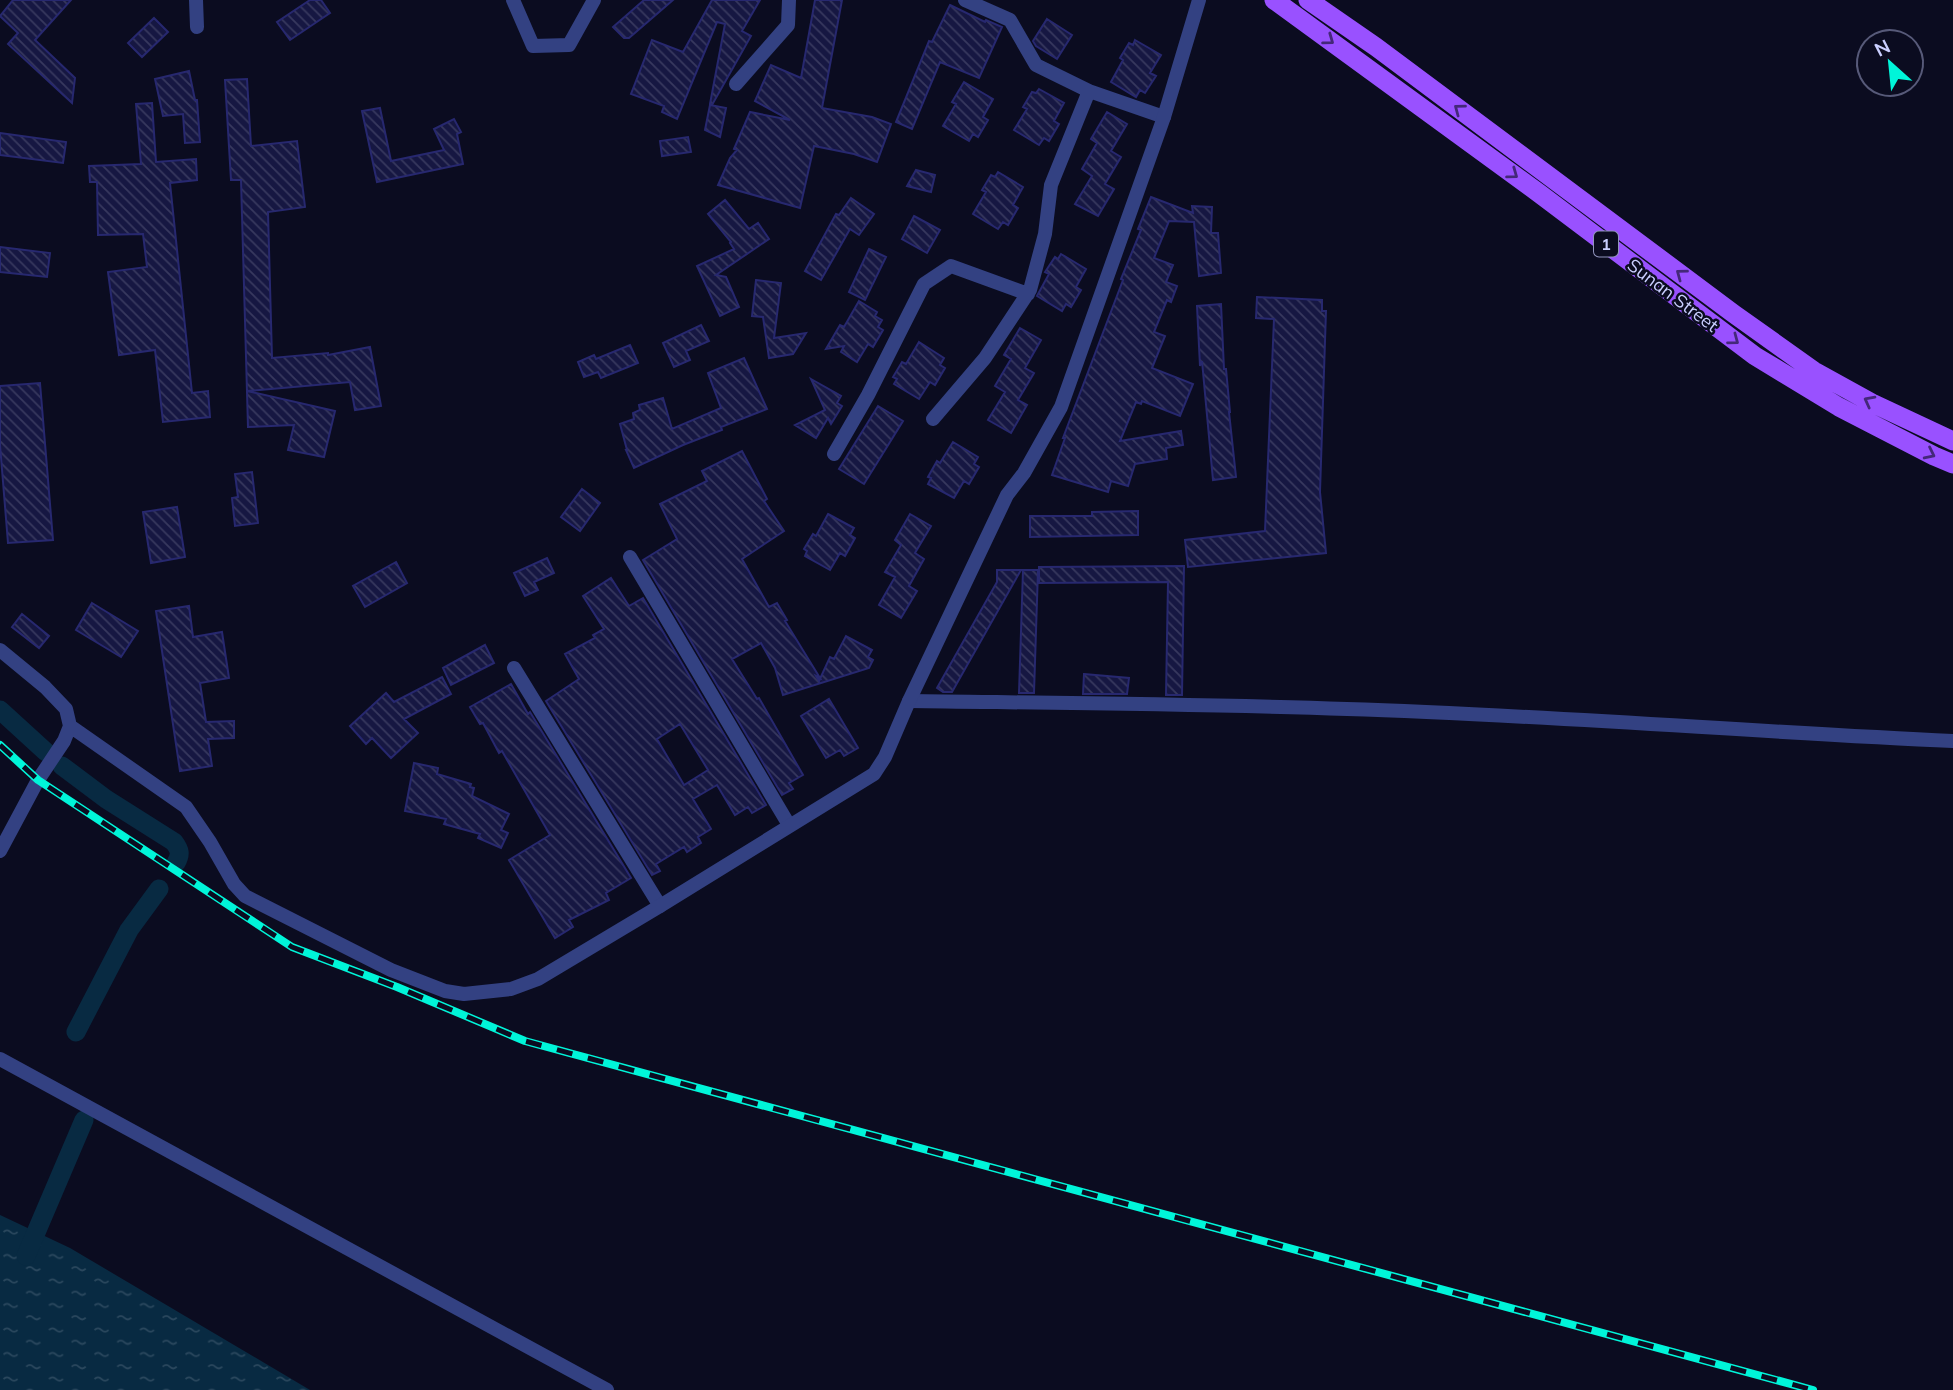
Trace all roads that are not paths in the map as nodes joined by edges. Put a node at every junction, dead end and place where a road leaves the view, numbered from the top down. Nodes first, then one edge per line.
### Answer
1 (196, 0) edge
2 (513, 0) edge
3 (594, 0) edge
4 (789, 0) edge
5 (965, 0) edge
6 (1199, 0) edge
7 (1274, 0) edge
8 (1308, 0) edge
9 (197, 27) dead end
10 (736, 84) dead end
11 (1089, 91) junction
12 (1164, 117) junction
13 (1028, 294) junction
14 (933, 419) dead end
15 (1953, 441) edge
16 (834, 454) dead end
17 (1953, 464) edge
18 (630, 557) dead end
19 (0, 650) edge
20 (514, 668) dead end
21 (909, 701) junction
22 (71, 726) junction
23 (1953, 741) edge
24 (789, 825) junction
25 (0, 850) edge
26 (660, 906) junction
27 (0, 1059) edge
28 (607, 1390) edge

1 - 9 street
2 - 3 street
4 - 10 street
5 - 11 street
6 - 12 street
7 -> 17 main road, Sunan Street / 1
15 -> 8 main road, Sunan Street / 1
11 - 12 street
11 - 13 street
12 - 21 street
13 - 14 street
13 - 16 street
18 - 24 street
19 - 22 street
20 - 26 street
21 - 23 street
21 - 24 street
22 - 25 street
22 - 26 street
24 - 26 street
27 - 28 street

